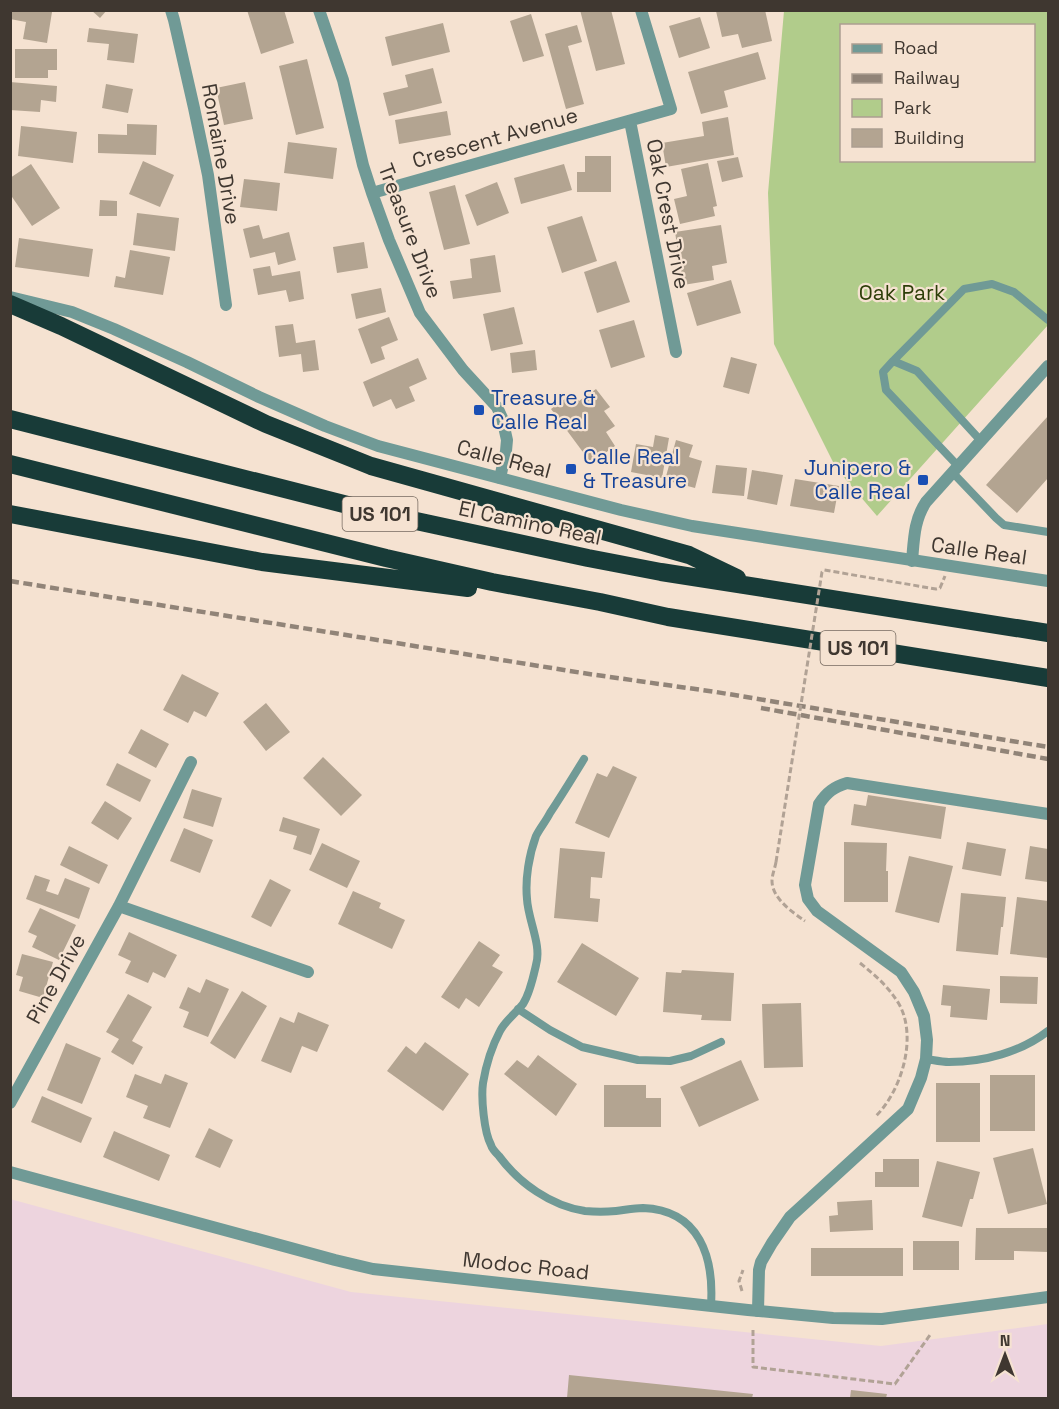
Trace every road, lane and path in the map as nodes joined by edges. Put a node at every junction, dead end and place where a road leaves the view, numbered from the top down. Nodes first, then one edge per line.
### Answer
1 (171, 10) edge
2 (319, 10) edge
3 (641, 10) edge
4 (630, 121) junction
5 (372, 193) junction
6 (10, 297) edge
7 (10, 304) edge
8 (226, 305) dead end
9 (1048, 320) edge
10 (676, 352) dead end
11 (893, 361) junction
12 (1048, 366) edge
13 (10, 419) edge
14 (981, 441) junction
15 (10, 464) edge
16 (955, 470) junction
17 (500, 478) junction
18 (10, 514) edge
19 (1048, 532) edge
20 (912, 561) junction
21 (945, 576) dead end
22 (1048, 581) edge
23 (755, 586) junction
24 (668, 617) junction
25 (1048, 633) edge
26 (1048, 678) edge
27 (584, 759) dead end
28 (191, 762) dead end
29 (1048, 814) edge
30 (118, 906) junction
31 (805, 921) dead end
32 (859, 962) dead end
33 (308, 972) dead end
34 (518, 1009) junction
35 (1047, 1034) edge
36 (721, 1042) dead end
37 (926, 1059) junction
38 (10, 1103) edge
39 (872, 1119) dead end
40 (10, 1172) edge
41 (745, 1264) dead end
42 (742, 1291) dead end
43 (1048, 1298) edge
44 (711, 1305) junction
45 (758, 1311) junction
46 (753, 1330) dead end
47 (930, 1335) dead end

1 - 8 street, Romaine Drive
2 - 5 street, Treasure Drive
3 - 4 street, Oak Crest Drive
4 - 5 street, Crescent Avenue
4 - 10 street, Oak Crest Drive
5 - 17 street, Treasure Drive
6 - 17 street, Calle Real
7 - 23 highway
9 - 11 lane
11 - 14 lane
11 - 16 lane
12 - 14 street
13 - 23 highway, El Camino Real / US 101
14 - 16 street
15 - 24 highway, US 101
16 - 19 lane
16 - 20 street
17 - 20 street, Calle Real
18 - 24 highway
20 - 22 street, Calle Real
21 - 31 path, bridge
23 - 25 highway, El Camino Real / US 101
24 - 26 highway, US 101
27 - 34 lane
28 - 30 street, Pine Drive
29 - 37 street
30 - 33 street
30 - 38 street, Pine Drive
32 - 39 path
34 - 36 lane
34 - 44 lane
35 - 37 lane
37 - 45 street
40 - 44 street, Modoc Road
41 - 42 path
43 - 45 street, Modoc Road
44 - 45 street, Modoc Road
46 - 47 path

